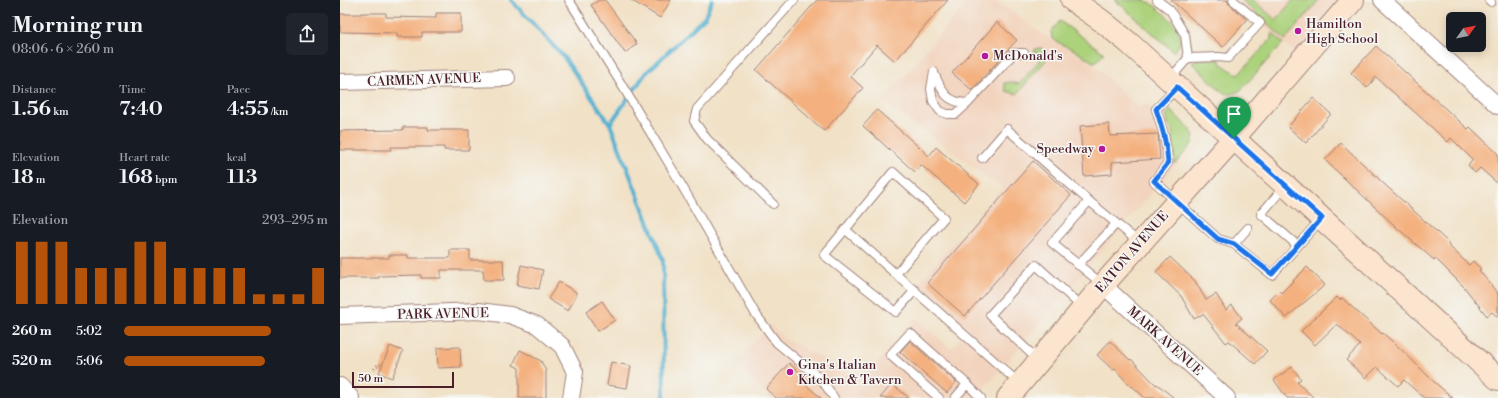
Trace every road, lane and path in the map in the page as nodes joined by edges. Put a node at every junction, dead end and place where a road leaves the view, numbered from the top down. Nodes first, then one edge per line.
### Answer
1 (569, 0) edge
2 (794, 0) edge
3 (1157, 0) edge
4 (1233, 0) edge
5 (1353, 0) edge
6 (1382, 0) edge
7 (1081, 3) edge
8 (1024, 53) dead end
9 (1188, 58) junction
10 (507, 78) dead end
11 (340, 82) edge
12 (1173, 83) junction
13 (968, 103) junction
14 (1498, 106) edge
15 (1234, 138) junction
16 (982, 158) dead end
17 (1286, 185) junction
18 (1089, 201) junction
19 (1177, 201) junction
20 (773, 204) dead end
21 (1322, 218) junction
22 (1116, 224) junction
23 (1248, 228) dead end
24 (846, 230) junction
25 (1140, 244) junction
26 (1234, 244) junction
27 (1297, 245) junction
28 (1078, 265) junction
29 (896, 274) junction
30 (1103, 285) junction
31 (915, 290) junction
32 (1083, 308) junction
33 (340, 316) edge
34 (1039, 360) junction
35 (382, 365) dead end
36 (374, 369) dead end
37 (1498, 379) edge
38 (938, 384) dead end
39 (967, 384) junction
40 (340, 386) edge
41 (1014, 391) edge
42 (932, 392) junction
43 (351, 398) edge
44 (571, 398) edge
45 (834, 398) edge
46 (939, 398) edge
47 (955, 398) edge
48 (981, 398) edge
49 (1228, 398) edge

1 - 45 lane
2 - 20 lane
3 - 9 lane
4 - 9 lane
5 - 15 main road, EATON AVENUE
6 - 14 street
7 - 12 main road
8 - 13 lane
9 - 12 lane
10 - 11 street, CARMEN AVENUE
12 - 15 main road
12 - 19 lane
13 - 13 lane
15 - 17 main road
15 - 19 main road, EATON AVENUE
16 - 18 lane
17 - 21 main road
17 - 27 lane
18 - 22 lane
18 - 28 lane
19 - 25 main road, EATON AVENUE
19 - 26 lane
21 - 27 lane
21 - 37 main road
22 - 25 lane
22 - 28 lane
23 - 26 lane
24 - 29 lane
24 - 29 lane
24 - 31 lane
25 - 30 main road, EATON AVENUE
26 - 27 lane
28 - 30 lane
29 - 31 lane
30 - 32 main road, EATON AVENUE
30 - 49 street, MARK AVENUE
31 - 41 lane
32 - 34 main road, EATON AVENUE
32 - 34 lane
33 - 44 street, PARK AVENUE
34 - 41 main road, EATON AVENUE
35 - 36 path
38 - 42 lane
39 - 42 lane
39 - 47 lane
39 - 48 lane
40 - 43 street
42 - 46 lane

